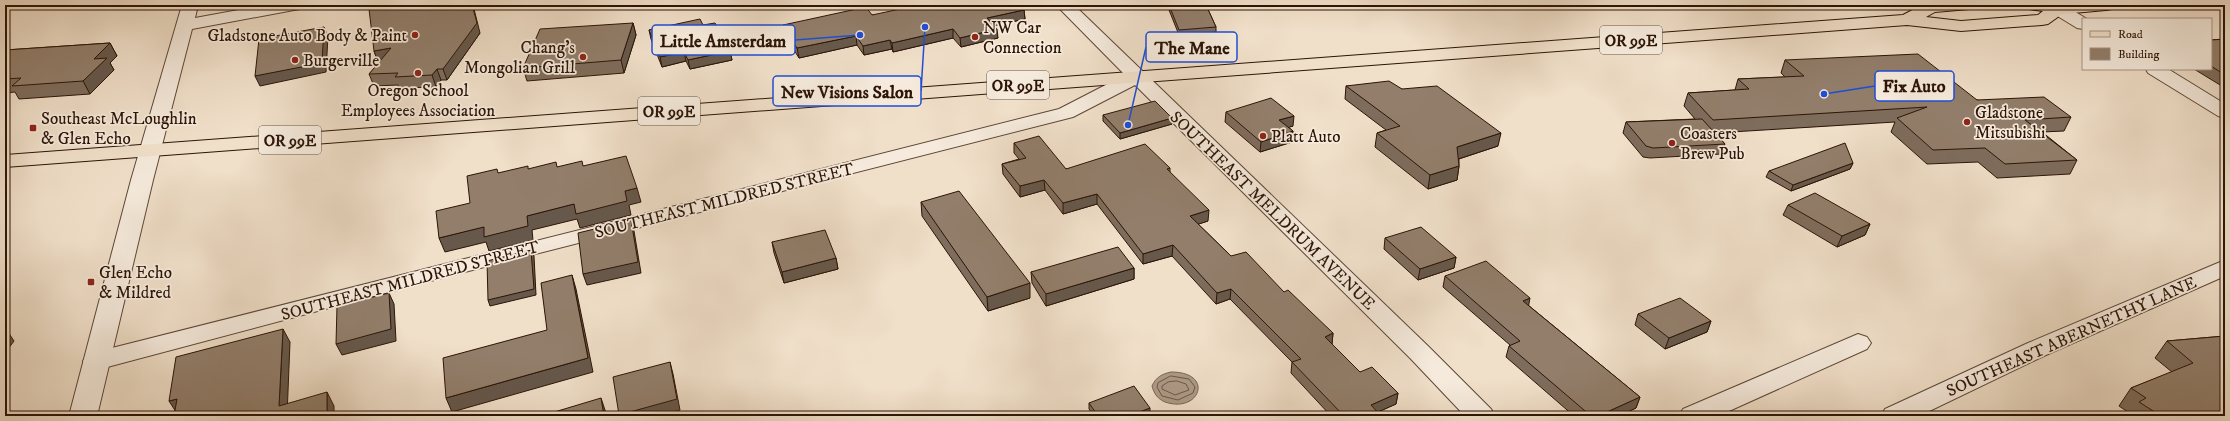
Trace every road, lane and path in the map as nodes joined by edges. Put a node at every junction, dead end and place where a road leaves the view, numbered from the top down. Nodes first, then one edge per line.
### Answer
1 (190, 5) edge
2 (294, 5) edge
3 (1064, 5) edge
4 (1963, 5) edge
5 (2035, 5) edge
6 (2106, 5) edge
7 (2055, 7) edge
8 (1907, 20) junction
9 (2082, 23) edge
10 (186, 25) junction
11 (2157, 70) edge
12 (1136, 77) junction
13 (2225, 112) edge
14 (150, 150) junction
15 (5, 160) edge
16 (2225, 267) edge
17 (1858, 343) dead end
18 (96, 361) junction
19 (82, 416) edge
20 (1481, 416) edge
21 (1693, 416) edge
22 (1895, 416) edge

1 - 10 street
2 - 10 street
3 - 12 street, SOUTHEAST MELDRUM AVENUE
4 - 8 main road, OR 99E
5 - 7 main road, OR 99E
6 - 7 main road, OR 99E
7 - 8 main road, OR 99E
7 - 9 street
8 - 12 main road, OR 99E
10 - 14 street
11 - 13 street
12 - 14 main road, OR 99E
12 - 18 street, SOUTHEAST MILDRED STREET
12 - 20 street, SOUTHEAST MELDRUM AVENUE
14 - 15 main road, OR 99E
14 - 18 street
16 - 22 street, SOUTHEAST ABERNETHY LANE
17 - 21 street
18 - 19 street

